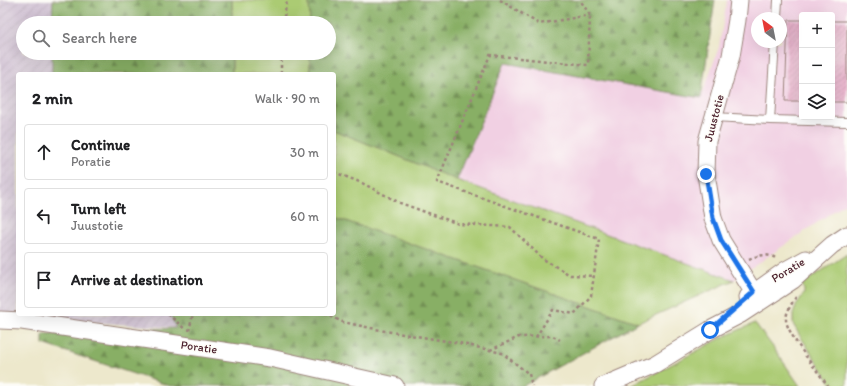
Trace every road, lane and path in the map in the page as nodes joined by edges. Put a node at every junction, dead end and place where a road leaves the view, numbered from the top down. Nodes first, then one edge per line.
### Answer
1 (287, 0) edge
2 (500, 0) edge
3 (580, 0) edge
4 (739, 0) edge
5 (778, 0) edge
6 (777, 12) edge
7 (590, 15) junction
8 (284, 16) edge
9 (776, 48) edge
10 (281, 60) edge
11 (281, 72) edge
12 (714, 117) junction
13 (770, 120) junction
14 (847, 122) edge
15 (336, 173) edge
16 (847, 235) edge
17 (738, 265) junction
18 (789, 275) junction
19 (594, 276) junction
20 (755, 295) junction
21 (170, 316) edge
22 (330, 316) edge
23 (0, 320) edge
24 (710, 330) junction
25 (189, 333) dead end
26 (536, 336) junction
27 (560, 340) dead end
28 (489, 350) junction
29 (395, 386) edge
30 (532, 386) edge
31 (604, 386) edge
32 (828, 386) edge

1 - 8 path
2 - 7 path
3 - 7 path
4 - 12 street, Juustotie
5 - 6 lane
7 - 19 path
9 - 13 lane
10 - 11 path
12 - 13 lane
12 - 17 street, Juustotie
13 - 14 lane
15 - 19 path
16 - 18 street, Poratie
17 - 18 path
17 - 20 street, Juustotie
18 - 20 street, Poratie
18 - 24 street, Poratie
18 - 32 path
19 - 26 path
20 - 24 street, Poratie
21 - 25 path
22 - 28 path
23 - 29 street, Poratie
24 - 31 street, Poratie
26 - 27 path
26 - 28 path
28 - 30 path

